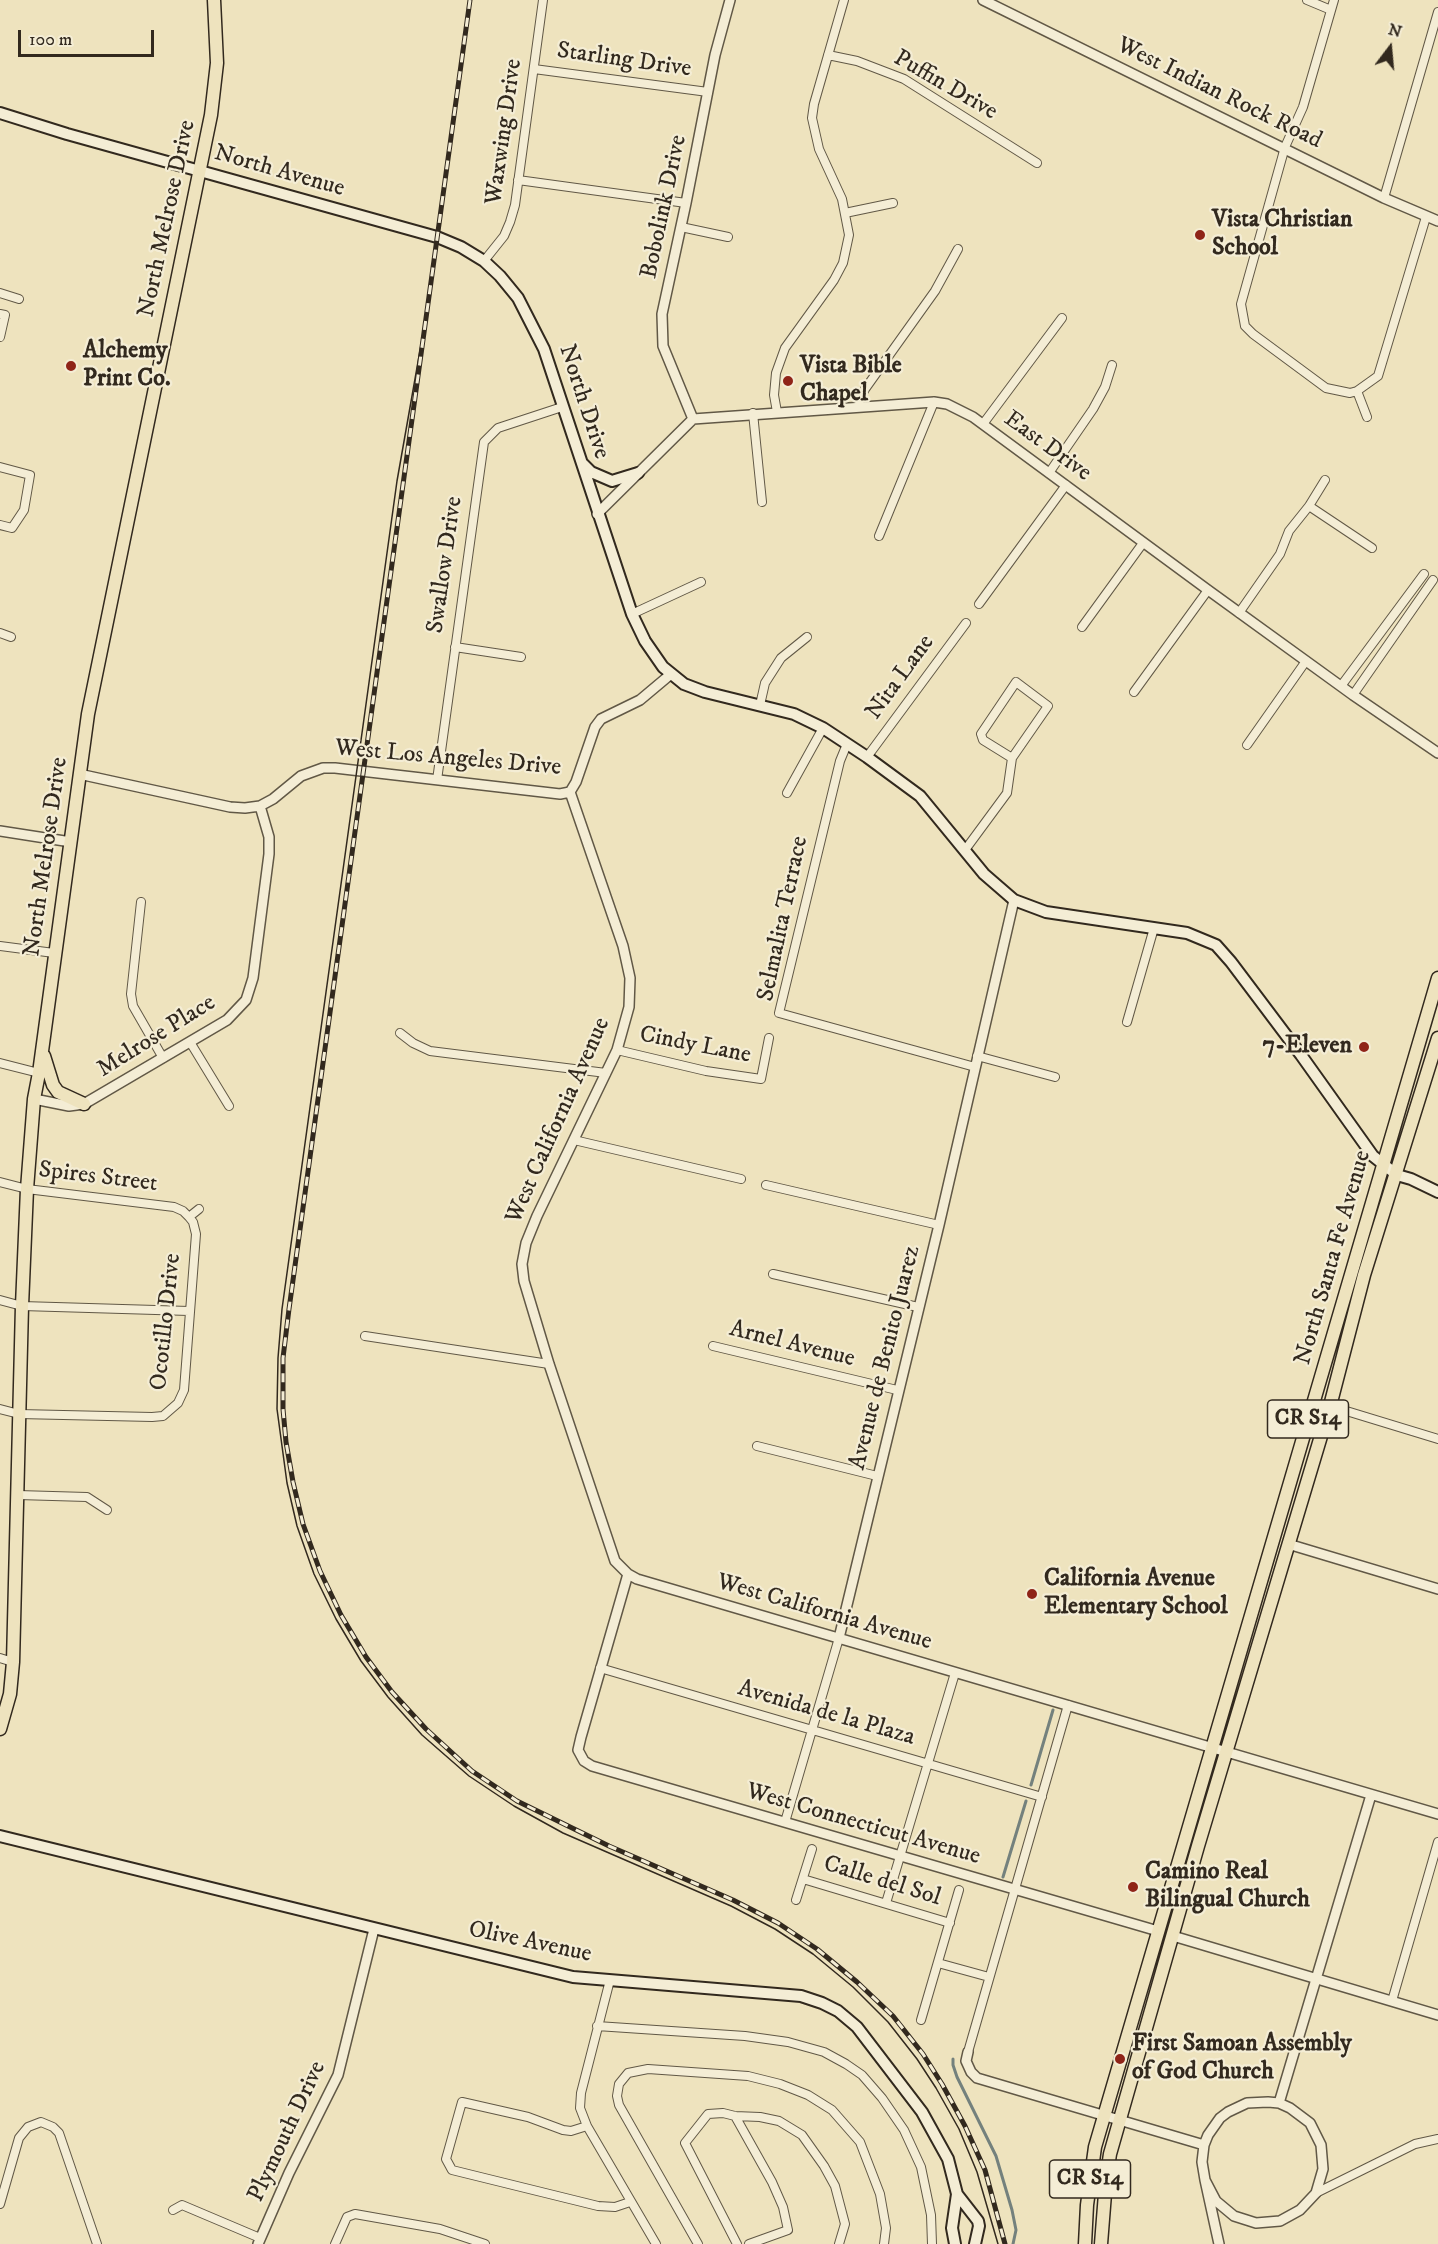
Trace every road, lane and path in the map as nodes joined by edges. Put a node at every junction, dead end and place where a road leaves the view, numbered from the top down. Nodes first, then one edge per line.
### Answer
1 (214, 0) edge
2 (543, 0) edge
3 (730, 0) edge
4 (844, 0) edge
5 (983, 0) edge
6 (1307, 0) edge
7 (1334, 0) edge
8 (1331, 10) junction
9 (1438, 12) edge
10 (828, 55) junction
11 (534, 69) junction
12 (708, 92) junction
13 (0, 113) edge
14 (1285, 147) junction
15 (1037, 163) dead end
16 (200, 171) junction
17 (518, 180) junction
18 (1384, 198) junction
19 (893, 203) dead end
20 (686, 204) junction
21 (845, 213) junction
22 (1426, 217) junction
23 (374, 220) joint
24 (1438, 222) edge
25 (681, 227) junction
26 (728, 237) dead end
27 (958, 249) dead end
28 (484, 261) junction
29 (0, 293) edge
30 (19, 299) dead end
31 (0, 314) edge
32 (1062, 318) dead end
33 (0, 337) edge
34 (1112, 365) dead end
35 (1358, 391) junction
36 (934, 402) junction
37 (860, 406) junction
38 (562, 407) junction
39 (777, 412) junction
40 (753, 413) junction
41 (1367, 417) dead end
42 (693, 419) junction
43 (983, 424) junction
44 (580, 460) junction
45 (0, 467) edge
46 (638, 473) junction
47 (1048, 473) junction
48 (1325, 480) dead end
49 (1066, 485) junction
50 (762, 502) dead end
51 (1309, 506) junction
52 (597, 514) junction
53 (0, 525) edge
54 (879, 536) dead end
55 (1143, 543) junction
56 (1372, 548) dead end
57 (1424, 574) dead end
58 (1433, 580) dead end
59 (701, 582) dead end
60 (1208, 590) junction
61 (979, 604) dead end
62 (1239, 613) junction
63 (632, 614) junction
64 (966, 622) dead end
65 (1082, 627) dead end
66 (0, 633) edge
67 (11, 637) dead end
68 (807, 637) dead end
69 (454, 647) junction
70 (521, 657) dead end
71 (1306, 661) junction
72 (671, 674) junction
73 (1341, 686) junction
74 (1134, 692) dead end
75 (1353, 695) junction
76 (760, 705) junction
77 (823, 729) junction
78 (847, 744) junction
79 (1247, 745) dead end
80 (1438, 753) edge
81 (867, 757) junction
82 (1012, 758) junction
83 (79, 774) junction
84 (437, 780) junction
85 (570, 792) junction
86 (787, 793) dead end
87 (260, 806) junction
88 (0, 831) edge
89 (71, 842) junction
90 (965, 850) junction
91 (1014, 900) junction
92 (141, 902) dead end
93 (1154, 928) junction
94 (0, 946) edge
95 (54, 953) junction
96 (1438, 978) edge
97 (1127, 1022) dead end
98 (400, 1033) dead end
99 (769, 1038) dead end
100 (1438, 1038) edge
101 (190, 1042) junction
102 (42, 1048) junction
103 (617, 1050) junction
104 (977, 1056) junction
105 (1435, 1056) edge
106 (163, 1058) junction
107 (0, 1063) edge
108 (975, 1067) junction
109 (39, 1073) junction
110 (606, 1073) junction
111 (1055, 1077) dead end
112 (34, 1098) junction
113 (84, 1104) junction
114 (229, 1106) dead end
115 (574, 1140) junction
116 (1383, 1164) junction
117 (1397, 1175) junction
118 (741, 1179) dead end
119 (0, 1182) edge
120 (766, 1185) dead end
121 (27, 1190) junction
122 (1438, 1192) edge
123 (199, 1209) dead end
124 (189, 1216) junction
125 (939, 1225) junction
126 (773, 1274) dead end
127 (0, 1300) edge
128 (22, 1306) junction
129 (918, 1307) junction
130 (189, 1311) junction
131 (365, 1336) dead end
132 (713, 1346) dead end
133 (549, 1364) junction
134 (897, 1390) junction
135 (1330, 1406) junction
136 (0, 1408) edge
137 (19, 1414) junction
138 (1438, 1439) edge
139 (756, 1446) dead end
140 (877, 1476) junction
141 (18, 1495) junction
142 (106, 1510) dead end
143 (1288, 1544) junction
144 (627, 1574) junction
145 (1438, 1589) edge
146 (1256, 1598) junction
147 (838, 1638) junction
148 (0, 1658) edge
149 (14, 1662) junction
150 (1253, 1663) junction
151 (600, 1668) junction
152 (956, 1673) junction
153 (1068, 1705) junction
154 (0, 1729) edge
155 (811, 1730) junction
156 (1212, 1749) junction
157 (1226, 1753) junction
158 (927, 1764) junction
159 (1371, 1795) junction
160 (1042, 1797) junction
161 (1438, 1814) edge
162 (784, 1822) junction
163 (0, 1836) edge
164 (1438, 1842) edge
165 (812, 1849) dead end
166 (900, 1856) junction
167 (803, 1879) junction
168 (960, 1890) dead end
169 (1015, 1890) junction
170 (796, 1900) dead end
171 (886, 1903) junction
172 (950, 1923) junction
173 (374, 1929) junction
174 (1158, 1931) junction
175 (1173, 1936) junction
176 (938, 1963) junction
177 (989, 1977) junction
178 (1317, 1978) junction
179 (610, 1980) junction
180 (1392, 2001) junction
181 (1438, 2015) edge
182 (921, 2020) dead end
183 (597, 2026) junction
184 (968, 2052) joint
185 (1279, 2103) junction
186 (735, 2116) junction
187 (1104, 2116) junction
188 (1120, 2121) junction
189 (587, 2126) junction
190 (1438, 2139) edge
191 (1204, 2145) junction
192 (1204, 2180) junction
193 (1316, 2193) junction
194 (957, 2194) junction
195 (630, 2202) junction
196 (0, 2204) edge
197 (173, 2210) dead end
198 (1086, 2219) junction
199 (978, 2221) junction
200 (952, 2228) junction
201 (259, 2241) edge
202 (97, 2244) edge
203 (335, 2244) edge
204 (485, 2244) edge
205 (656, 2244) edge
206 (698, 2244) edge
207 (737, 2244) edge
208 (749, 2244) edge
209 (839, 2244) edge
210 (884, 2244) edge
211 (932, 2244) edge
212 (955, 2244) edge
213 (975, 2244) edge
214 (1085, 2244) edge
215 (1092, 2244) edge
216 (1101, 2244) edge
217 (1219, 2244) edge

1 - 16 main road, North Melrose Drive
2 - 11 street, Waxwing Drive
3 - 12 street, Bobolink Drive
4 - 10 street
5 - 14 street, West Indian Rock Road
6 - 8 street
7 - 8 street
8 - 14 street
9 - 18 street
10 - 15 street, Puffin Drive
10 - 21 street
11 - 12 street, Starling Drive
11 - 17 street, Waxwing Drive
12 - 20 street, Bobolink Drive
13 - 16 main road, North Avenue
14 - 18 street, West Indian Rock Road
14 - 35 street
16 - 23 main road, North Avenue
16 - 83 main road, North Melrose Drive
17 - 20 street
17 - 28 street, Waxwing Drive
18 - 22 street, West Indian Rock Road
19 - 21 street
20 - 25 street, Bobolink Drive
21 - 39 street
22 - 24 street, West Indian Rock Road
22 - 35 street
23 - 28 main road, North Drive
25 - 26 street
25 - 42 street, Bobolink Drive
27 - 37 street
28 - 38 main road, North Drive
29 - 30 street
31 - 33 street
32 - 43 street
34 - 47 street
35 - 41 street
36 - 37 street, East Drive
36 - 43 street, East Drive
36 - 54 street
37 - 39 street, East Drive
38 - 44 main road, North Drive
38 - 69 street, Swallow Drive
39 - 40 street, East Drive
40 - 42 street, East Drive
40 - 50 street
42 - 46 street
43 - 47 street, East Drive
44 - 46 main road
44 - 52 main road, North Drive
45 - 53 street
46 - 52 street
47 - 49 street, East Drive
48 - 51 street
49 - 55 street, East Drive
49 - 61 street
51 - 56 street
51 - 62 street
52 - 63 main road, North Drive
55 - 60 street, East Drive
55 - 65 street
57 - 73 street
58 - 75 street
59 - 63 street
60 - 62 street, East Drive
60 - 74 street
62 - 71 street, East Drive
63 - 72 main road, North Drive
64 - 81 street, Nita Lane
66 - 67 street
68 - 76 street
69 - 70 street
69 - 84 street, Swallow Drive
71 - 73 street, East Drive
71 - 79 street
72 - 76 main road
72 - 85 street, West Los Angeles Drive
73 - 75 street, East Drive
75 - 80 street, East Drive
76 - 77 main road
77 - 78 main road
77 - 86 street
78 - 81 main road
78 - 108 street, Selmalita Terrace
81 - 90 main road
82 - 82 street
82 - 90 street
83 - 87 street
83 - 89 main road, North Melrose Drive
84 - 85 street, West Los Angeles Drive
84 - 87 street, West Los Angeles Drive
85 - 103 street, West California Avenue
87 - 101 street, Melrose Place
88 - 89 street
89 - 95 main road, North Melrose Drive
90 - 91 main road
91 - 93 main road
91 - 104 street, Avenue de Benito Juarez
92 - 106 street
93 - 97 street
93 - 116 main road
94 - 95 street
95 - 102 main road, North Melrose Drive
96 - 116 main road, North Santa Fe Avenue / CR S14
98 - 110 street
99 - 103 street, Cindy Lane
100 - 105 main road, North Santa Fe Avenue / CR S14
101 - 106 street, Melrose Place
101 - 114 street
102 - 109 main road, North Melrose Drive
102 - 113 main road
103 - 110 street, West California Avenue
104 - 108 street, Avenue de Benito Juarez
104 - 111 street
105 - 117 main road, North Santa Fe Avenue / CR S14
106 - 113 street, Melrose Place
107 - 109 street
108 - 125 street, Avenue de Benito Juarez
109 - 112 main road, North Melrose Drive
110 - 115 street, West California Avenue
112 - 113 street, Melrose Place
112 - 121 main road, North Melrose Drive
115 - 118 street
115 - 133 street, West California Avenue
116 - 117 main road
116 - 146 main road, North Santa Fe Avenue / CR S14
117 - 122 main road
117 - 135 main road, North Santa Fe Avenue / CR S14
119 - 121 street, Spires Street
120 - 125 street
121 - 124 street, Spires Street
121 - 128 main road, North Melrose Drive
123 - 124 street
124 - 130 street, Ocotillo Drive
125 - 129 street, Avenue de Benito Juarez
126 - 129 street
127 - 128 street
128 - 130 street
128 - 137 main road, North Melrose Drive
129 - 134 street, Avenue de Benito Juarez
130 - 137 street, Ocotillo Drive
131 - 133 street
132 - 134 street, Arnel Avenue
133 - 144 street, West California Avenue
134 - 140 street, Avenue de Benito Juarez
135 - 138 street
135 - 143 main road, North Santa Fe Avenue / CR S14
136 - 137 street
137 - 141 main road, North Melrose Drive
139 - 140 street
140 - 147 street, Avenue de Benito Juarez
141 - 142 street
141 - 149 main road, North Melrose Drive
143 - 145 street
143 - 150 main road, North Santa Fe Avenue / CR S14
144 - 147 street, West California Avenue
144 - 151 street
146 - 150 main road
146 - 156 main road, North Santa Fe Avenue / CR S14
147 - 152 street, West California Avenue
147 - 155 street, Avenue de Benito Juarez
148 - 149 street
149 - 154 main road, North Melrose Drive
150 - 157 main road, North Santa Fe Avenue / CR S14
151 - 155 street, Avenida de la Plaza
151 - 162 street, West Connecticut Avenue
152 - 153 street, West California Avenue
152 - 158 street
153 - 156 street, West California Avenue
153 - 160 street
155 - 158 street, Avenida de la Plaza
155 - 162 street, Avenue de Benito Juarez
156 - 157 street, West California Avenue
156 - 174 main road, North Santa Fe Avenue / CR S14
157 - 159 street, West California Avenue
157 - 175 main road, North Santa Fe Avenue / CR S14
158 - 160 street, Avenida de la Plaza
158 - 166 street
159 - 161 street, West California Avenue
159 - 178 street
160 - 169 street
162 - 166 street, West Connecticut Avenue
163 - 173 main road, Olive Avenue
164 - 180 street
165 - 167 street
166 - 169 street, West Connecticut Avenue
166 - 171 street
167 - 170 street
167 - 171 street, Calle del Sol
168 - 172 street
169 - 174 street, West Connecticut Avenue
169 - 177 street
171 - 172 street, Calle del Sol
172 - 176 street
173 - 179 main road, Olive Avenue
173 - 201 street, Plymouth Drive
174 - 187 main road, North Santa Fe Avenue / CR S14
175 - 178 street
175 - 188 main road, North Santa Fe Avenue / CR S14
176 - 177 street
176 - 182 street
177 - 184 street
178 - 180 street
178 - 185 street
179 - 183 street
179 - 194 main road, Olive Avenue
180 - 181 street
183 - 189 street
183 - 211 street
184 - 187 street
185 - 191 street
185 - 193 street
186 - 207 street
186 - 208 street
186 - 209 street
187 - 188 street
187 - 198 main road, North Santa Fe Avenue / CR S14
188 - 191 street
188 - 216 main road, North Santa Fe Avenue / CR S14
189 - 195 street
189 - 195 street
190 - 193 street
191 - 192 street
192 - 193 street
192 - 217 street
194 - 199 main road, Olive Avenue
194 - 200 main road, Olive Avenue
195 - 205 street
196 - 202 street
197 - 201 street
198 - 214 main road, North Santa Fe Avenue / CR S14
198 - 215 main road
199 - 200 main road
199 - 213 main road
200 - 212 main road, Olive Avenue
203 - 204 street
206 - 210 street

